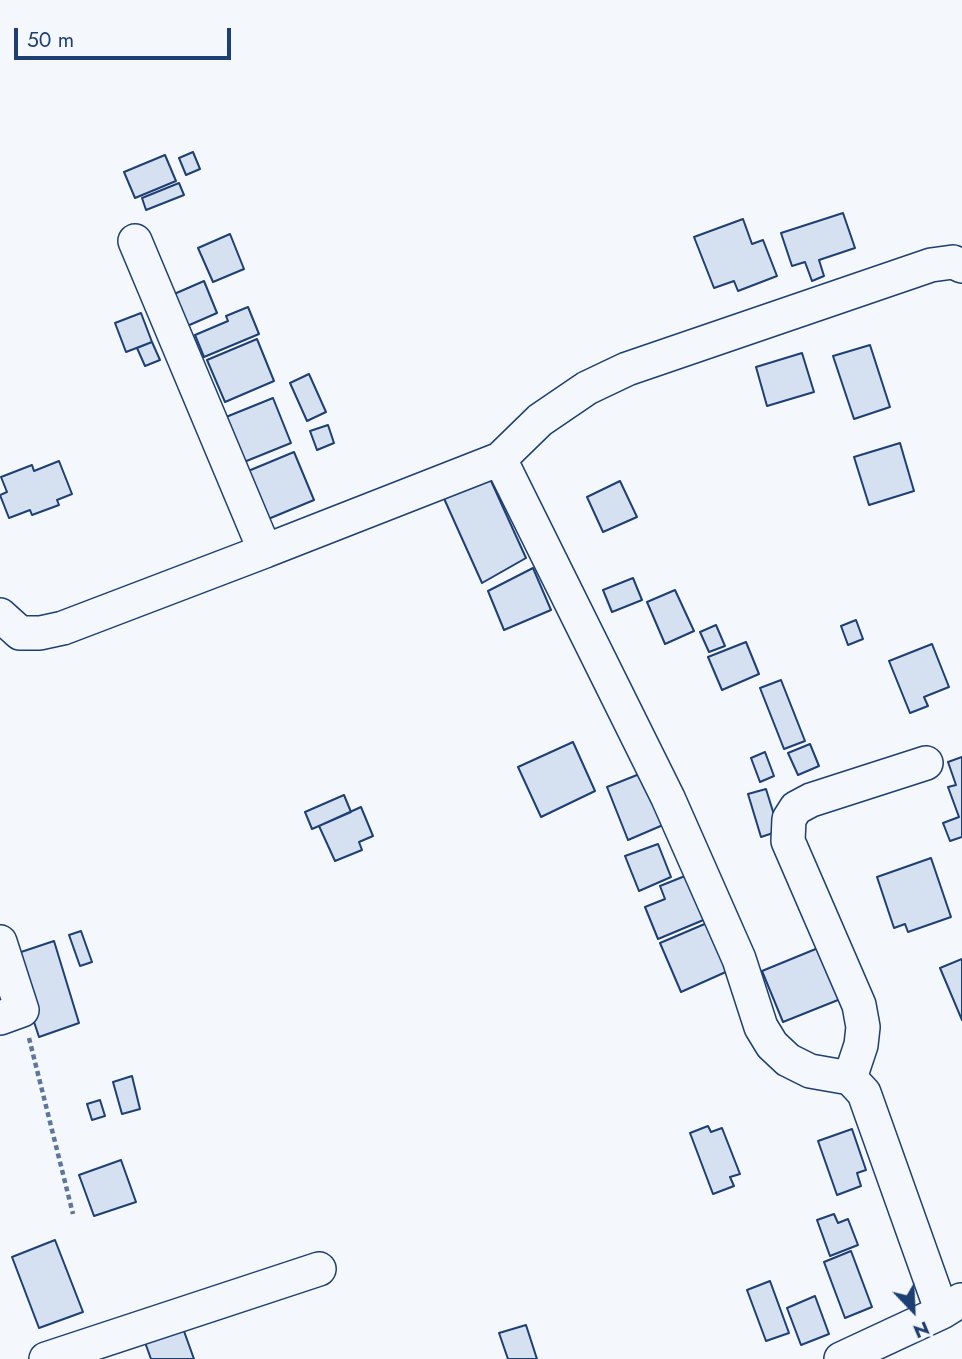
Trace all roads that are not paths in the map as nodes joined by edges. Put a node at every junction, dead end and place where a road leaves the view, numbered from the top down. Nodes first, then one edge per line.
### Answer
1 (135, 242) dead end
2 (962, 266) edge
3 (500, 459) junction
4 (265, 551) junction
5 (0, 615) edge
6 (926, 763) dead end
7 (0, 942) edge
8 (11, 1014) edge
9 (850, 1078) junction
10 (319, 1269) dead end
11 (952, 1306) edge
12 (46, 1359) edge
13 (841, 1359) edge

1 - 4 street
2 - 3 street
3 - 4 street
3 - 9 street
4 - 5 street
6 - 9 street
7 - 8 street
9 - 11 street
10 - 12 street
11 - 13 street

